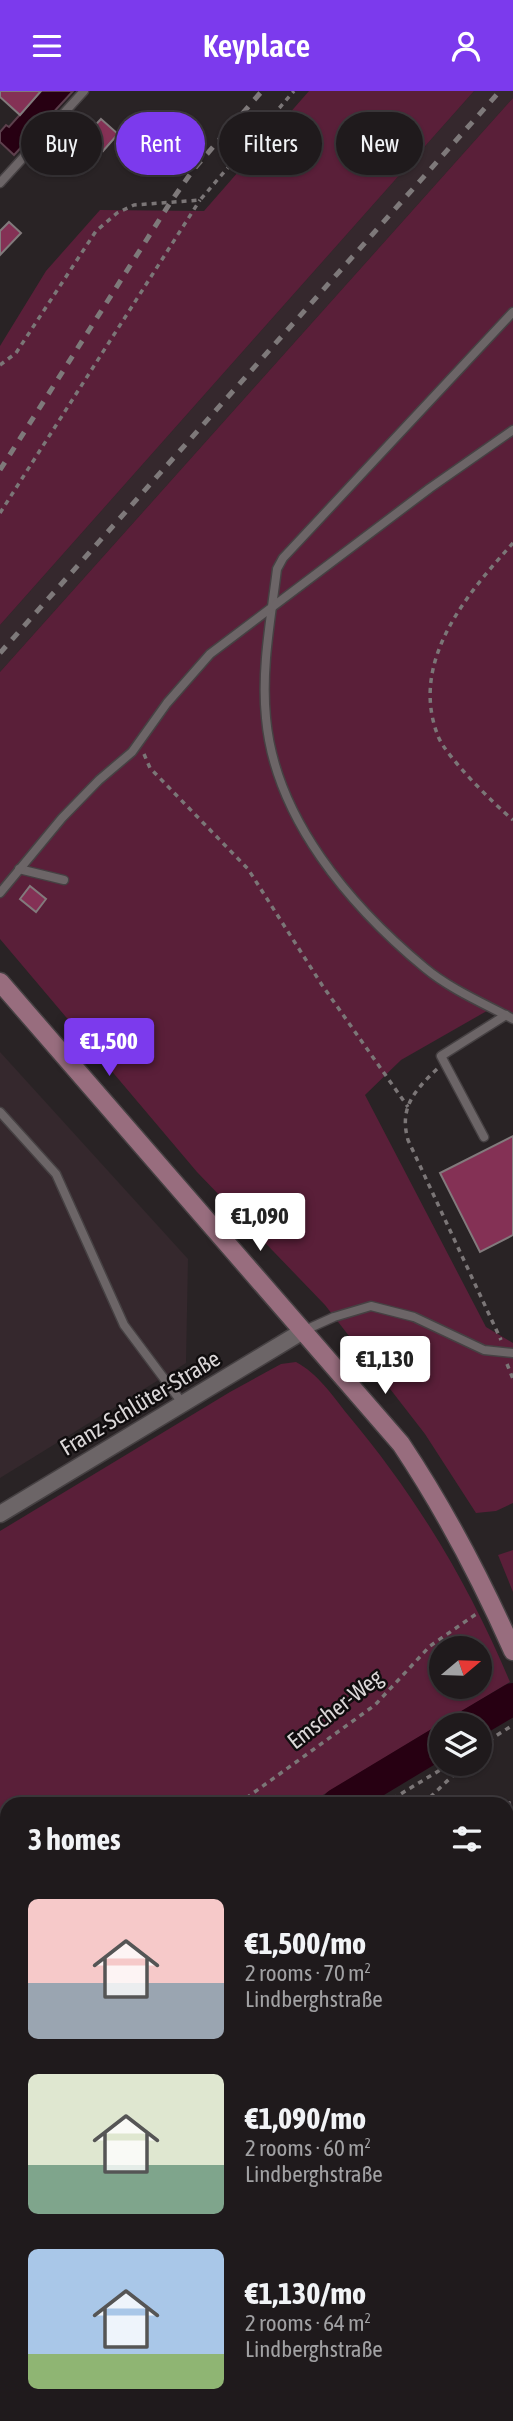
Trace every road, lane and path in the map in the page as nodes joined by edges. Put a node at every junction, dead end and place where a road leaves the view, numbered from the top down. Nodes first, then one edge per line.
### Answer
1 (84, 91) edge
2 (294, 91) edge
3 (0, 183) edge
4 (200, 200) junction
5 (513, 312) edge
6 (2, 364) edge
7 (0, 372) edge
8 (513, 430) edge
9 (0, 513) edge
10 (513, 543) edge
11 (272, 606) junction
12 (139, 742) junction
13 (513, 820) edge
14 (19, 869) junction
15 (64, 880) dead end
16 (0, 893) edge
17 (0, 982) edge
18 (510, 1017) edge
19 (444, 1062) junction
20 (408, 1107) junction
21 (0, 1112) edge
22 (484, 1137) dead end
23 (303, 1332) junction
24 (509, 1353) edge
25 (183, 1403) junction
26 (0, 1514) edge
27 (481, 1610) dead end
28 (513, 1651) edge
29 (513, 1725) edge
30 (492, 1738) edge
31 (430, 1776) edge
32 (452, 1776) edge
33 (248, 1797) edge
34 (396, 1797) edge
35 (430, 1797) edge

1 - 3 lane
2 - 4 path
4 - 6 path
4 - 9 path
5 - 11 lane
6 - 7 path
8 - 11 lane
10 - 13 path
11 - 12 lane
11 - 18 lane
12 - 14 lane
12 - 20 path
14 - 15 lane
14 - 16 lane
17 - 23 main road
18 - 19 lane
19 - 20 path
19 - 22 lane
20 - 24 path
21 - 25 lane
23 - 24 lane
23 - 25 street, Franz-Schlüter-Straße
23 - 28 main road
25 - 26 street, Franz-Schlüter-Straße
27 - 33 path, Emscher-Weg
29 - 30 path
31 - 34 path
32 - 35 path

